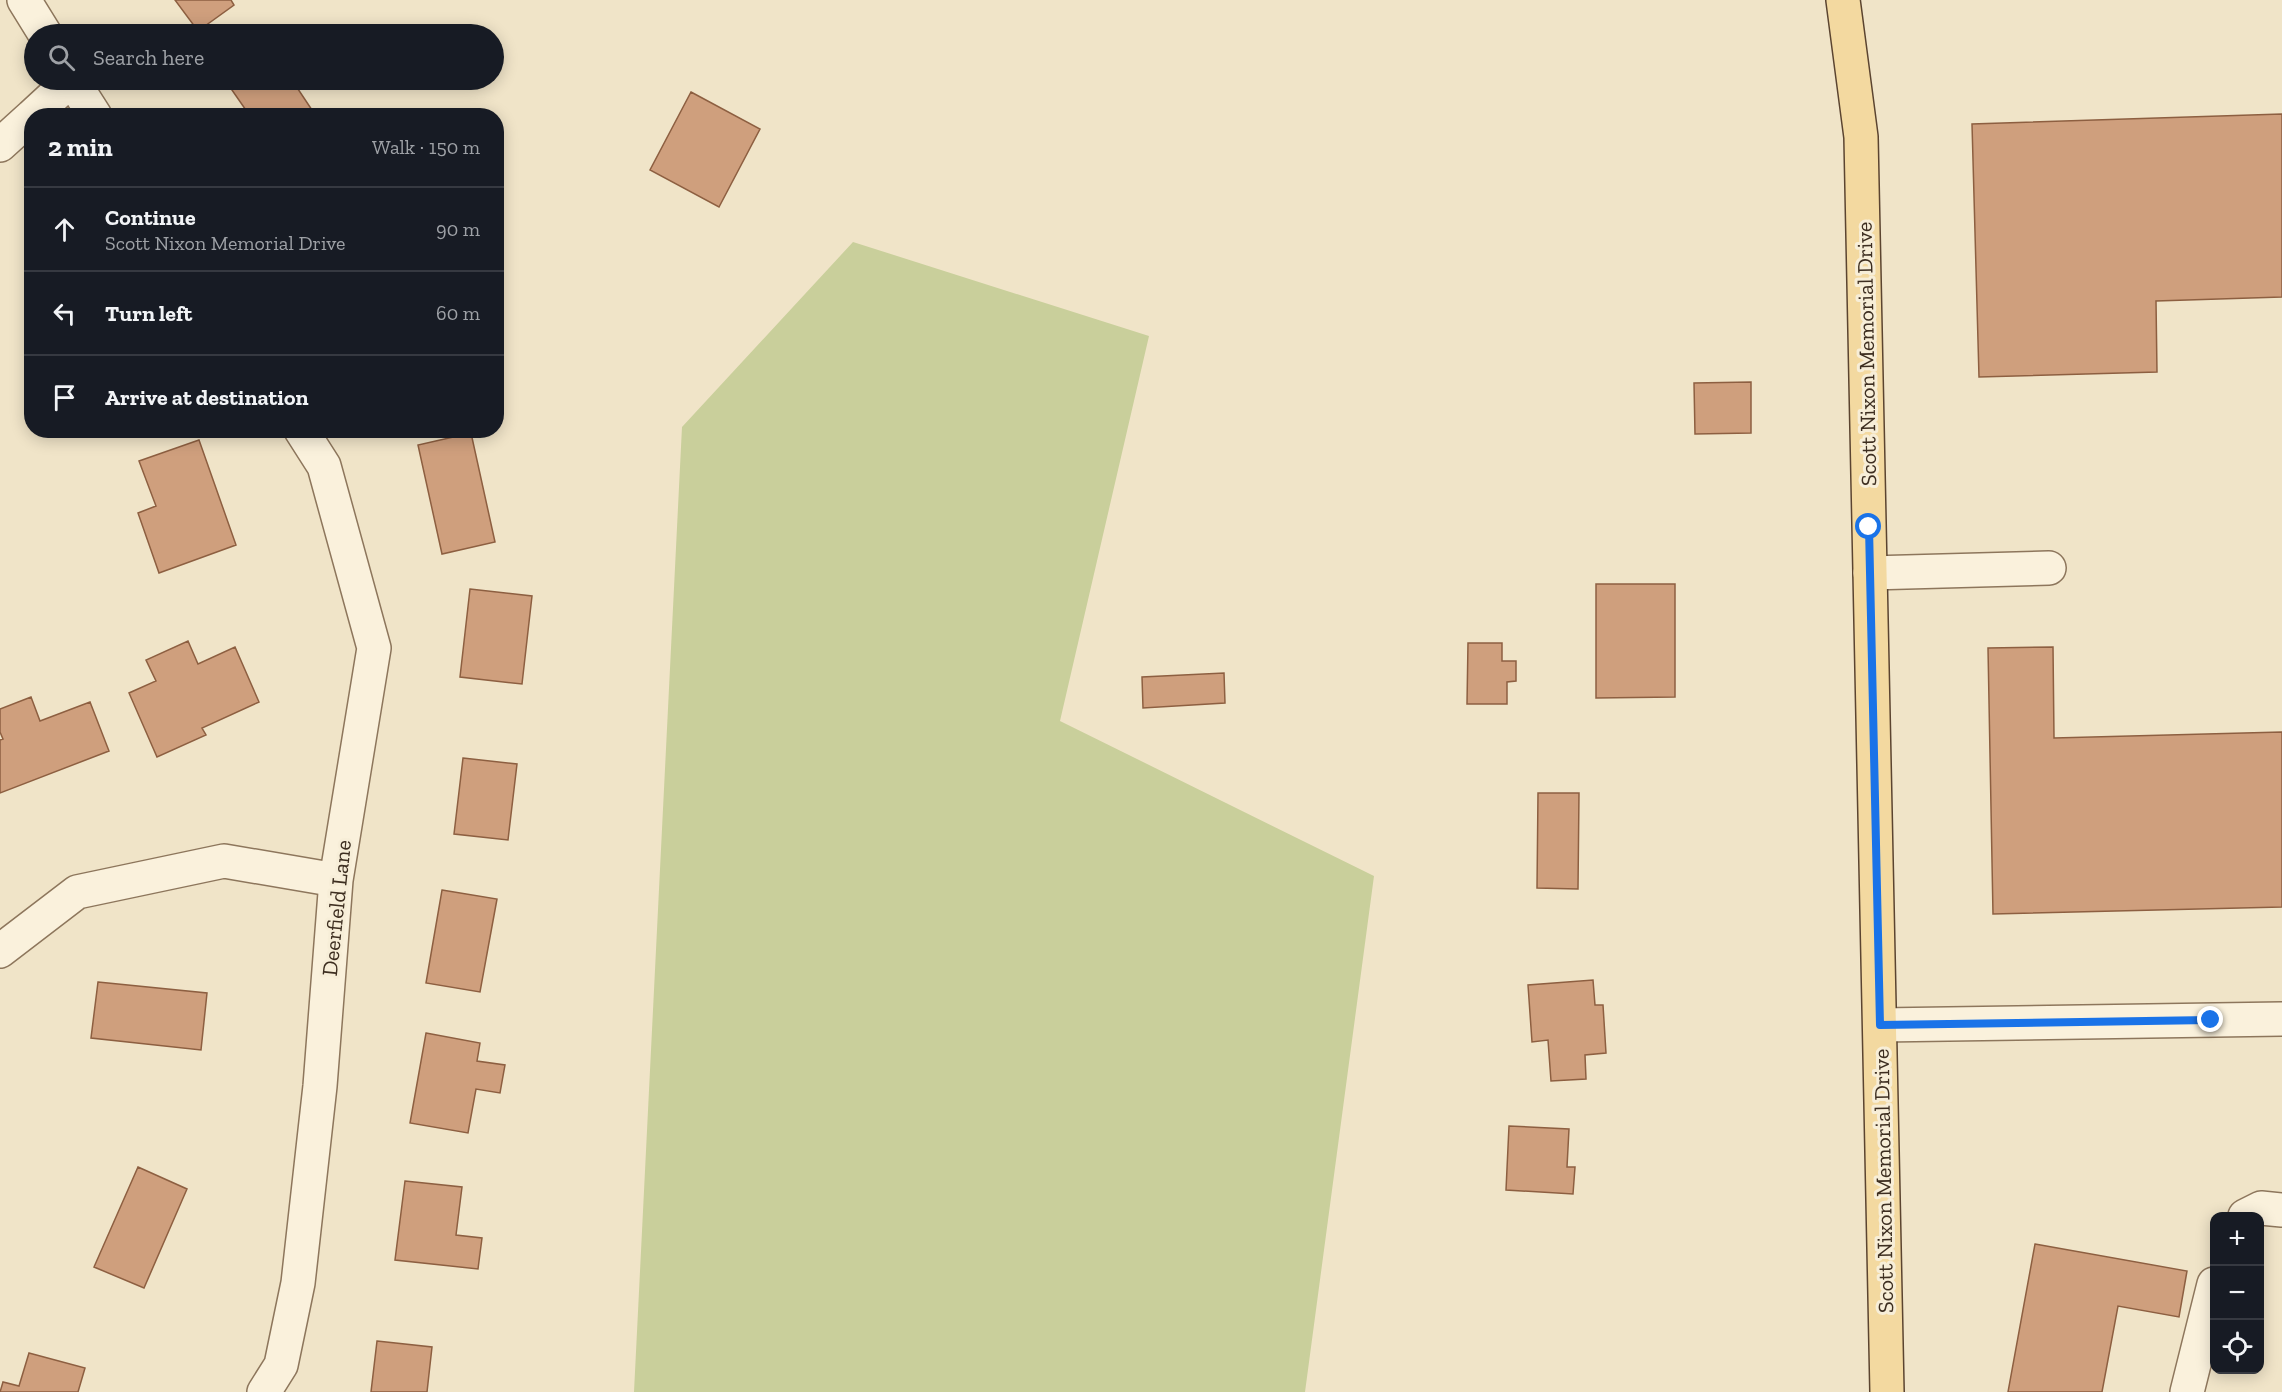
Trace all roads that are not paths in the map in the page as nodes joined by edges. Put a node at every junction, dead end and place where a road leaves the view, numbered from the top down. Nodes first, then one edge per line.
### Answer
1 (24, 0) edge
2 (1843, 0) edge
3 (39, 24) edge
4 (60, 90) edge
5 (78, 90) edge
6 (41, 108) edge
7 (90, 108) edge
8 (24, 123) edge
9 (0, 145) edge
10 (307, 438) edge
11 (2049, 568) dead end
12 (1870, 573) junction
13 (336, 880) junction
14 (0, 951) edge
15 (2282, 1019) edge
16 (1880, 1025) junction
17 (2282, 1210) edge
18 (2253, 1212) edge
19 (2210, 1300) edge
20 (264, 1392) edge
21 (1887, 1392) edge
22 (2187, 1392) edge

1 - 3 street
2 - 12 main road, Scott Nixon Memorial Drive
4 - 6 street
5 - 7 street
8 - 9 street
10 - 13 street, Deerfield Lane
11 - 12 street
12 - 16 main road, Scott Nixon Memorial Drive
13 - 14 street
13 - 20 street, Deerfield Lane
15 - 16 street
16 - 21 main road, Scott Nixon Memorial Drive
17 - 18 street
19 - 22 street

